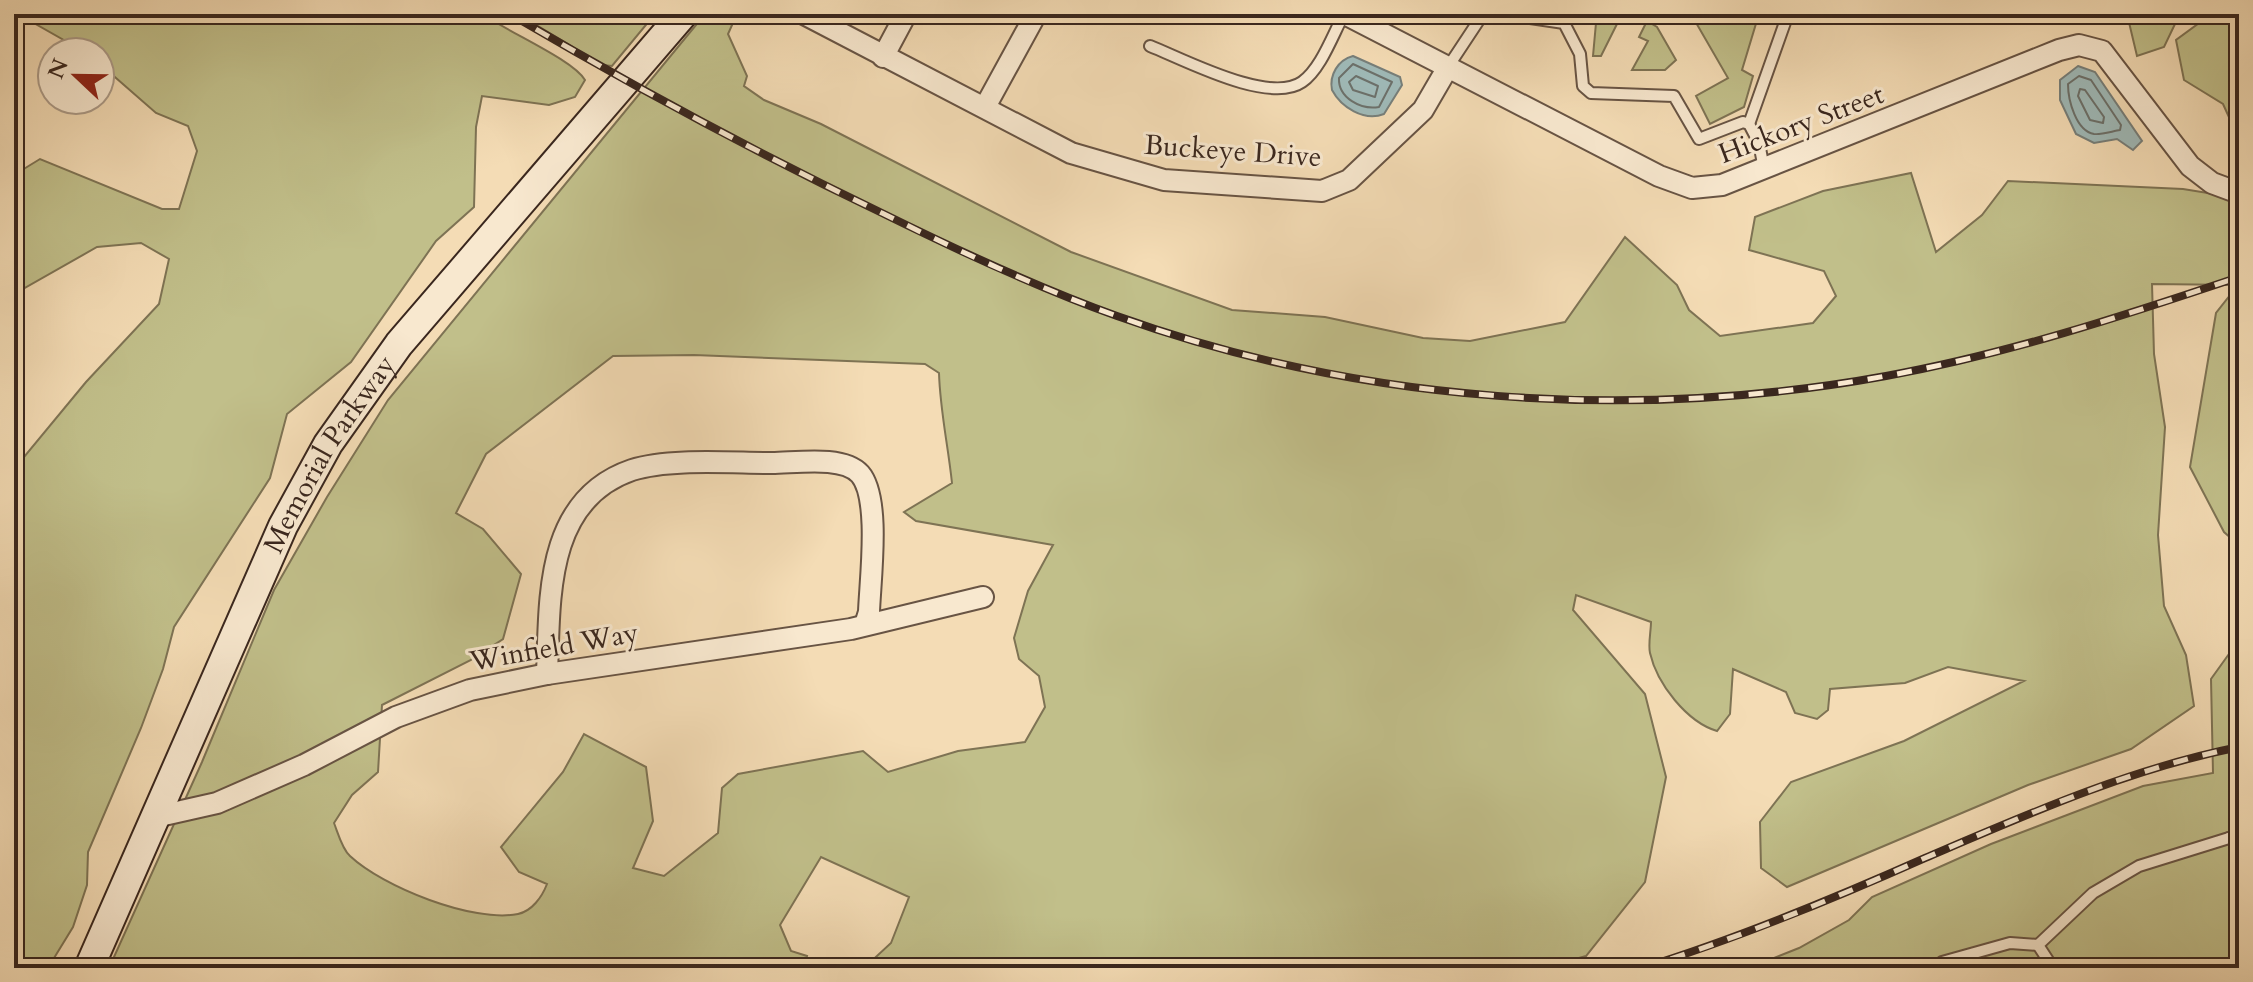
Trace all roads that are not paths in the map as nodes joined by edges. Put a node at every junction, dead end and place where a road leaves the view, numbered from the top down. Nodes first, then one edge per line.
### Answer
1 (683, 14) edge
2 (804, 14) edge
3 (906, 14) edge
4 (1036, 14) edge
5 (1344, 14) edge
6 (1483, 14) edge
7 (1501, 14) edge
8 (1788, 14) edge
9 (1150, 46) dead end
10 (883, 57) junction
11 (1448, 67) junction
12 (985, 107) junction
13 (1749, 124) junction
14 (1764, 169) junction
15 (2239, 193) edge
16 (983, 597) dead end
17 (865, 625) junction
18 (547, 674) junction
19 (155, 817) junction
20 (2236, 838) edge
21 (2038, 945) junction
22 (89, 968) edge
23 (1934, 968) edge
24 (2053, 968) edge

1 - 19 main road, Memorial Parkway
2 - 10 street, Buckeye Drive
3 - 10 street
4 - 12 street
5 - 9 lane
5 - 11 street, Hickory Street
6 - 11 lane
7 - 13 lane
8 - 13 lane
10 - 12 street, Buckeye Drive
11 - 12 street, Buckeye Drive
11 - 14 street, Hickory Street
13 - 14 lane
14 - 15 street, Hickory Street
16 - 17 street, Winfield Way
17 - 18 street, Winfield Way
17 - 18 street
18 - 19 street, Winfield Way
19 - 22 main road, Memorial Parkway
20 - 21 lane
21 - 23 lane
21 - 24 lane

